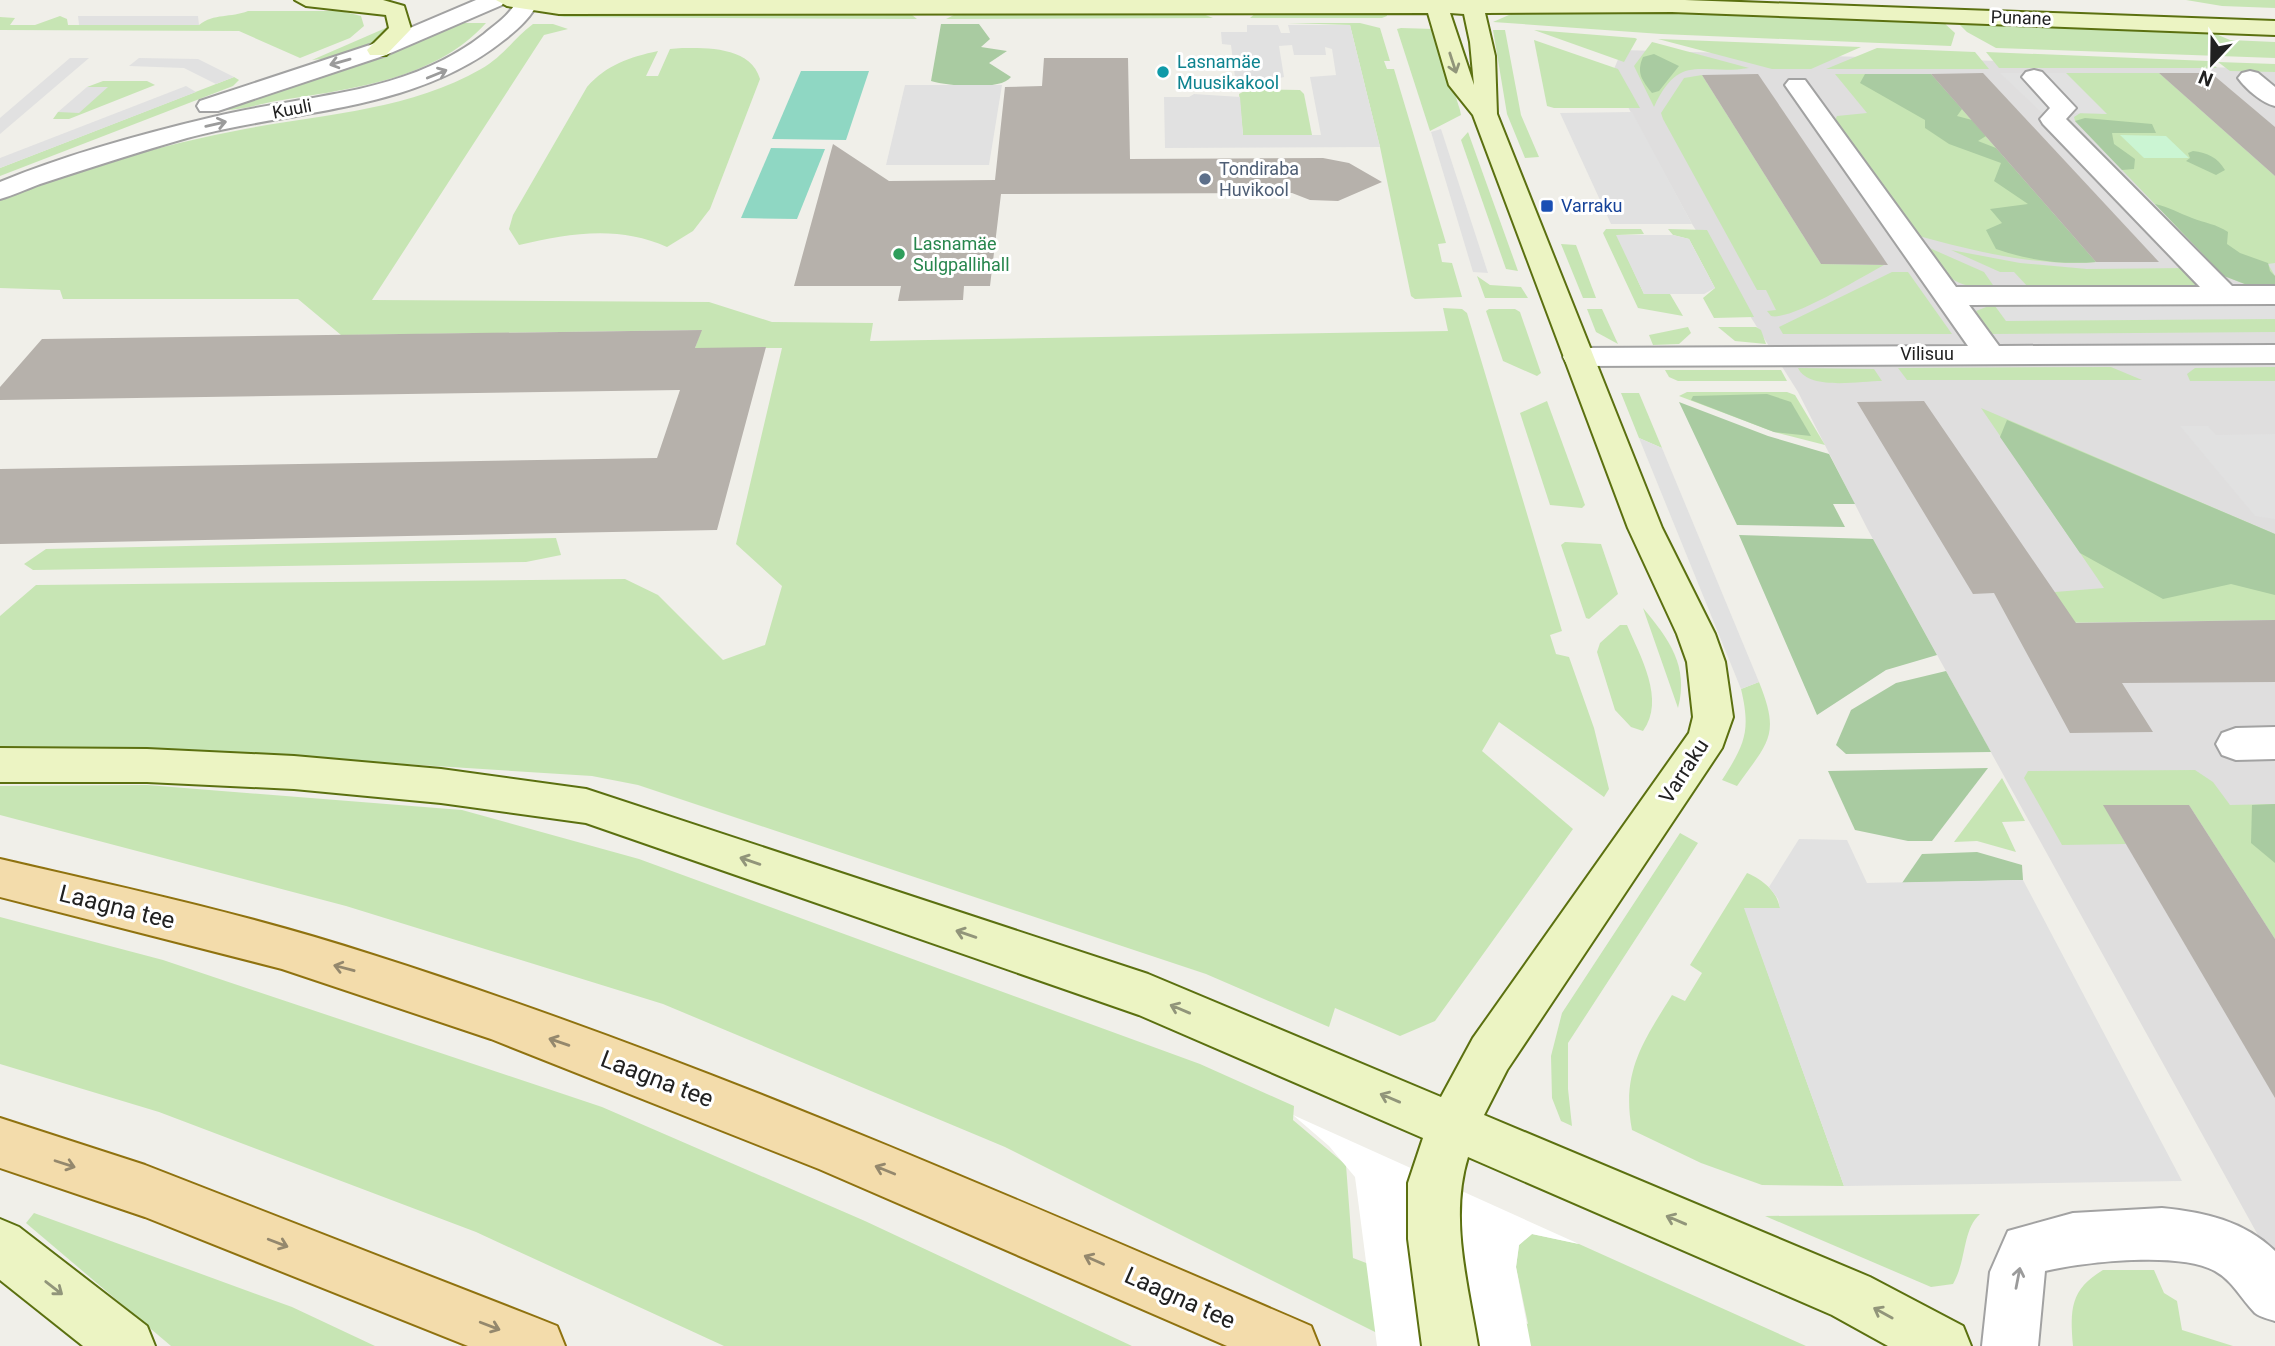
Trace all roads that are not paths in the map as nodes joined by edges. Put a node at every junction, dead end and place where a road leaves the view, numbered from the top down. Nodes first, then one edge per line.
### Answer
1 (306, 0) edge
2 (494, 0) edge
3 (1886, 0) edge
4 (521, 1) edge
5 (1436, 3) edge
6 (1471, 3) edge
7 (2275, 14) edge
8 (2275, 28) edge
9 (378, 50) junction
10 (2034, 77) dead end
11 (2250, 78) dead end
12 (1797, 85) dead end
13 (2275, 99) edge
14 (1485, 114) junction
15 (33, 178) junction
16 (0, 191) edge
17 (2275, 295) edge
18 (1948, 296) junction
19 (2224, 296) junction
20 (1989, 354) junction
21 (2275, 354) edge
22 (1578, 357) junction
23 (0, 765) edge
24 (0, 878) edge
25 (1453, 1124) junction
26 (0, 1143) edge
27 (0, 1246) edge
28 (2275, 1294) edge
29 (127, 1346) edge
30 (537, 1346) edge
31 (1291, 1346) edge
32 (1450, 1346) edge
33 (1943, 1346) edge
34 (2010, 1346) edge

1 - 9 street
2 - 9 street, Kuuli
3 - 7 street, Punane
4 - 5 street, Punane
15 -> 4 street, Kuuli
5 - 6 street, Punane
5 -> 14 street, Varraku
6 - 8 street, Punane
6 - 14 street, Varraku
9 -> 15 street, Kuuli
10 - 19 street
11 - 13 street
12 - 18 street
14 - 22 street, Varraku
15 - 16 street, Kuuli
17 - 19 street
18 - 19 street
18 - 20 street
20 - 21 street, Vilisuu
20 - 22 street, Vilisuu
22 - 25 street, Varraku
25 -> 23 street
31 -> 24 main road, Laagna tee
25 - 32 street, Varraku
33 -> 25 street
26 -> 30 main road
27 -> 29 street
34 -> 28 street

